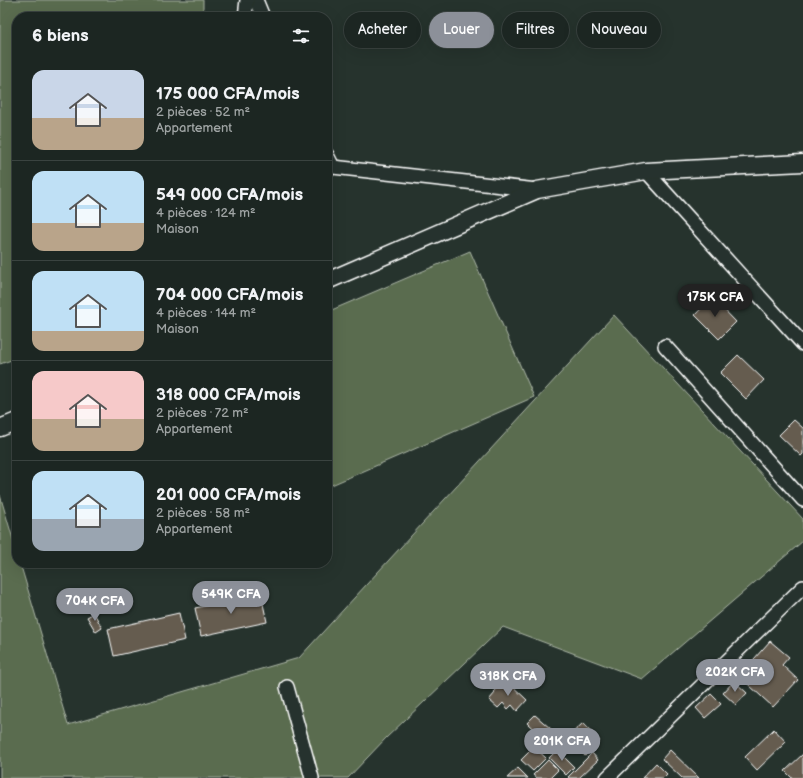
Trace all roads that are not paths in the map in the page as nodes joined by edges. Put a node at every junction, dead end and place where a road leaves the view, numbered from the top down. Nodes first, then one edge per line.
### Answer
1 (247, 0) edge
2 (256, 0) edge
3 (246, 12) edge
4 (262, 12) edge
5 (803, 163) edge
6 (332, 165) edge
7 (646, 172) junction
8 (537, 190) junction
9 (332, 279) edge
10 (803, 344) edge
11 (665, 346) dead end
12 (12, 422) edge
13 (0, 428) edge
14 (803, 500) edge
15 (803, 587) edge
16 (287, 687) dead end
17 (312, 778) edge
18 (607, 778) edge

1 - 3 street
2 - 4 street
5 - 7 street
6 - 8 street
7 - 8 street
7 - 10 street
8 - 9 street
11 - 14 street
12 - 13 street
15 - 18 street
16 - 17 street

